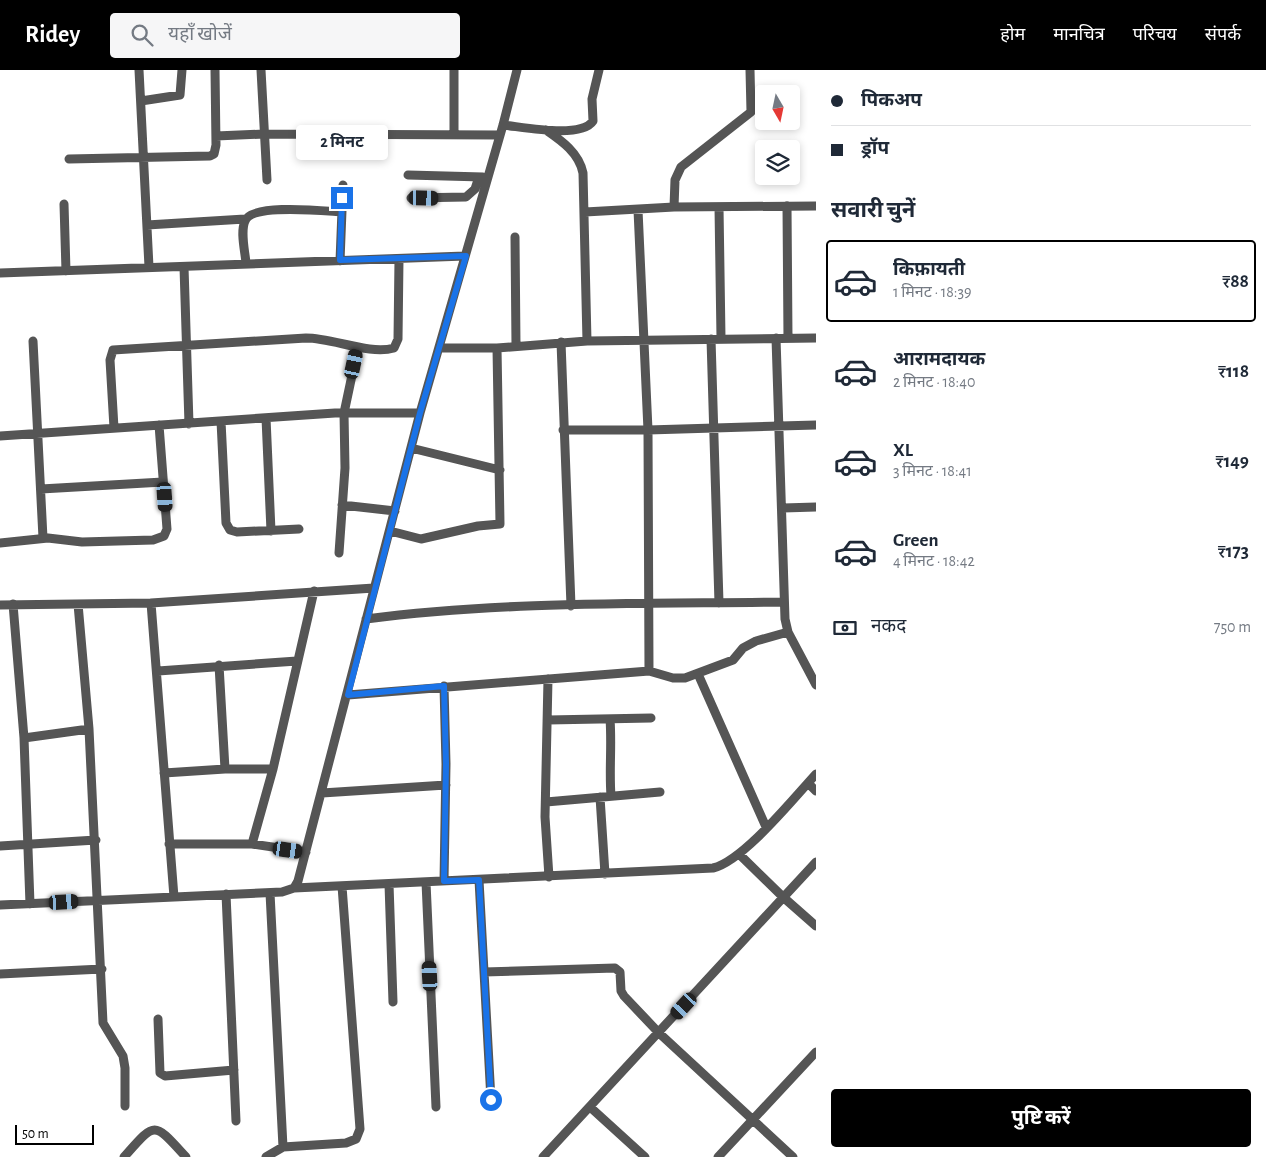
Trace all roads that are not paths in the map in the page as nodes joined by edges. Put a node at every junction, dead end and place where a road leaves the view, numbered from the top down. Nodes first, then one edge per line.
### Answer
1 (140, 70) edge
2 (182, 70) edge
3 (215, 70) edge
4 (261, 70) edge
5 (454, 70) edge
6 (517, 70) edge
7 (599, 70) edge
8 (750, 70) edge
9 (141, 101) junction
10 (503, 126) junction
11 (546, 130) junction
12 (264, 134) junction
13 (454, 135) junction
14 (500, 135) junction
15 (216, 136) junction
16 (144, 157) junction
17 (69, 159) dead end
18 (408, 175) dead end
19 (484, 177) junction
20 (267, 180) dead end
21 (343, 185) dead end
22 (411, 198) dead end
23 (64, 204) dead end
24 (787, 206) junction
25 (816, 206) edge
26 (719, 207) junction
27 (674, 208) junction
28 (638, 210) junction
29 (342, 212) junction
30 (585, 212) junction
31 (245, 219) junction
32 (147, 225) junction
33 (515, 237) dead end
34 (466, 256) junction
35 (399, 259) junction
36 (340, 260) junction
37 (246, 263) junction
38 (184, 266) junction
39 (149, 268) junction
40 (66, 271) junction
41 (0, 273) edge
42 (711, 338) junction
43 (721, 338) junction
44 (776, 338) junction
45 (788, 338) junction
46 (816, 338) edge
47 (645, 340) junction
48 (33, 341) dead end
49 (562, 342) junction
50 (587, 342) junction
51 (187, 346) junction
52 (516, 346) junction
53 (358, 347) junction
54 (440, 348) junction
55 (497, 348) junction
56 (344, 413) junction
57 (420, 413) junction
58 (266, 418) junction
59 (221, 422) junction
60 (189, 424) junction
61 (159, 425) junction
62 (816, 425) edge
63 (779, 426) junction
64 (114, 428) junction
65 (712, 428) junction
66 (563, 430) junction
67 (648, 430) junction
68 (38, 432) junction
69 (0, 436) edge
70 (411, 448) junction
71 (500, 470) junction
72 (163, 482) junction
73 (41, 490) junction
74 (342, 506) junction
75 (816, 507) edge
76 (783, 508) junction
77 (396, 510) junction
78 (299, 529) dead end
79 (271, 531) junction
80 (390, 531) junction
81 (43, 538) junction
82 (0, 543) edge
83 (339, 553) dead end
84 (374, 588) junction
85 (314, 591) junction
86 (784, 602) junction
87 (151, 603) junction
88 (647, 603) junction
89 (719, 603) junction
90 (0, 604) edge
91 (13, 604) junction
92 (78, 604) junction
93 (571, 606) junction
94 (366, 619) junction
95 (788, 632) junction
96 (296, 662) junction
97 (219, 665) junction
98 (158, 671) junction
99 (649, 671) junction
100 (698, 674) junction
101 (548, 679) junction
102 (816, 685) edge
103 (444, 686) junction
104 (348, 695) junction
105 (651, 718) dead end
106 (610, 719) junction
107 (548, 720) junction
108 (89, 729) junction
109 (24, 738) junction
110 (225, 769) junction
111 (273, 769) junction
112 (164, 773) junction
113 (816, 774) edge
114 (808, 783) junction
115 (446, 785) junction
116 (816, 791) edge
117 (660, 792) dead end
118 (322, 793) junction
119 (611, 796) junction
120 (600, 797) junction
121 (546, 802) junction
122 (766, 827) junction
123 (96, 840) junction
124 (28, 844) junction
125 (169, 844) junction
126 (252, 844) junction
127 (0, 846) edge
128 (306, 852) junction
129 (740, 855) junction
130 (816, 862) edge
131 (605, 874) junction
132 (549, 877) junction
133 (479, 880) junction
134 (444, 881) junction
135 (426, 882) junction
136 (389, 884) junction
137 (342, 886) junction
138 (294, 888) junction
139 (270, 893) junction
140 (226, 894) junction
141 (783, 897) junction
142 (174, 898) junction
143 (98, 900) junction
144 (30, 904) junction
145 (0, 905) edge
146 (816, 926) edge
147 (102, 969) junction
148 (484, 972) junction
149 (0, 974) edge
150 (393, 1002) dead end
151 (158, 1019) dead end
152 (659, 1033) junction
153 (816, 1052) edge
154 (234, 1070) junction
155 (491, 1100) dead end
156 (125, 1106) dead end
157 (436, 1107) dead end
158 (590, 1107) junction
159 (753, 1119) junction
160 (236, 1120) dead end
161 (283, 1147) junction
162 (124, 1157) edge
163 (186, 1157) edge
164 (266, 1157) edge
165 (543, 1157) edge
166 (645, 1157) edge
167 (718, 1157) edge
168 (793, 1157) edge

1 - 9 street
2 - 9 street
3 - 15 street
4 - 12 street
5 - 13 street
6 - 10 street
7 - 11 street
8 - 27 street
9 - 16 street
10 - 11 street
10 - 14 street
11 - 30 street
12 - 13 street
12 - 15 street
12 - 20 street
13 - 14 street
14 - 19 street
15 - 16 street
16 - 17 street
16 - 32 street
18 - 19 street
19 - 22 street
19 - 34 street
21 - 29 street
23 - 40 street
24 - 25 street
24 - 26 street
24 - 45 street
26 - 27 street
26 - 43 street
27 - 28 street
28 - 30 street
28 - 47 street
29 - 31 street
29 - 36 street
30 - 50 street
31 - 32 street
31 - 37 street
32 - 39 street
33 - 52 street
34 - 35 street
34 - 54 street
35 - 36 street
35 - 53 street
36 - 37 street
37 - 38 street
38 - 39 street
38 - 51 street
39 - 40 street
40 - 41 street
42 - 43 street
42 - 47 street
42 - 65 street
43 - 44 street
44 - 45 street
44 - 63 street
45 - 46 street
47 - 50 street
47 - 67 street
48 - 68 street
49 - 50 street
49 - 52 street
49 - 66 street
51 - 53 street
51 - 60 street
51 - 64 street
52 - 55 street
53 - 56 street
54 - 55 street
54 - 57 street
55 - 71 street
56 - 57 street
56 - 58 street
56 - 74 street
57 - 70 street
58 - 59 street
58 - 79 street
59 - 60 street
59 - 79 street
60 - 61 street
61 - 64 street
61 - 72 street
62 - 63 street
63 - 65 street
63 - 76 street
64 - 68 street
65 - 67 street
65 - 89 street
66 - 67 street
66 - 93 street
67 - 88 street
68 - 69 street
68 - 73 street
70 - 71 street
70 - 77 street
71 - 80 street
72 - 73 street
72 - 81 street
73 - 81 street
74 - 77 street
74 - 83 street
75 - 76 street
76 - 86 street
77 - 80 street
78 - 79 street
80 - 84 street
81 - 82 street
84 - 85 street
84 - 94 street
85 - 87 street
85 - 96 street
86 - 89 street
86 - 95 street
87 - 92 street
87 - 98 street
88 - 89 street
88 - 93 street
88 - 99 street
90 - 91 street
91 - 92 street
91 - 109 street
92 - 108 street
93 - 94 street
94 - 104 street
95 - 100 street
95 - 102 street
96 - 97 street
96 - 111 street
97 - 98 street
97 - 110 street
98 - 112 street
99 - 100 street
99 - 101 street
100 - 122 street
101 - 103 street
101 - 107 street
103 - 104 street
103 - 115 street
104 - 118 street
105 - 106 street
106 - 107 street
106 - 119 street
107 - 121 street
108 - 109 street
108 - 123 street
109 - 124 street
110 - 111 street
110 - 112 street
111 - 126 street
112 - 125 street
113 - 114 street
114 - 116 street
114 - 122 street
115 - 118 street
115 - 134 street
117 - 119 street
118 - 128 street
119 - 120 street
120 - 121 street
120 - 131 street
121 - 132 street
122 - 129 street
123 - 124 street
123 - 143 street
124 - 127 street
124 - 144 street
125 - 126 street
125 - 142 street
126 - 128 street
128 - 138 street
129 - 131 street
129 - 141 street
130 - 141 street
131 - 132 street
132 - 133 street
133 - 134 street
133 - 148 street
134 - 135 street
135 - 136 street
135 - 157 street
136 - 137 street
136 - 150 street
137 - 138 street
137 - 161 street
138 - 139 street
139 - 140 street
139 - 161 street
140 - 142 street
140 - 154 street
141 - 146 street
141 - 152 street
142 - 143 street
143 - 144 street
143 - 147 street
144 - 145 street
147 - 149 street
147 - 156 street
148 - 152 street
148 - 155 street
151 - 154 street
152 - 158 street
152 - 159 street
153 - 159 street
154 - 160 street
158 - 165 street
158 - 166 street
159 - 167 street
159 - 168 street
161 - 164 street
162 - 163 street

